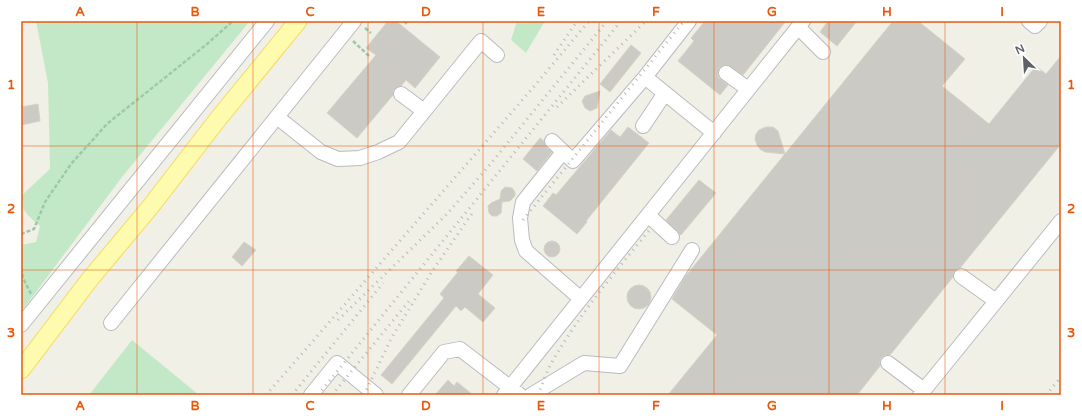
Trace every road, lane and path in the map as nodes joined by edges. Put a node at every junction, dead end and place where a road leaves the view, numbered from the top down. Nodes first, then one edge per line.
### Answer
1 (232, 21) edge
2 (267, 21) edge
3 (298, 21) edge
4 (354, 21) edge
5 (404, 21) edge
6 (689, 21) edge
7 (1029, 21) edge
8 (1040, 21) edge
9 (407, 24) dead end
10 (800, 24) edge
11 (344, 33) junction
12 (823, 52) dead end
13 (497, 54) dead end
14 (369, 56) dead end
15 (726, 73) dead end
16 (645, 77) junction
17 (748, 89) junction
18 (665, 93) junction
19 (401, 94) dead end
20 (424, 111) junction
21 (277, 117) junction
22 (643, 126) dead end
23 (714, 133) junction
24 (552, 141) dead end
25 (563, 152) junction
26 (648, 215) junction
27 (1061, 221) edge
28 (21, 234) edge
29 (672, 237) dead end
30 (692, 250) dead end
31 (21, 268) edge
32 (960, 276) dead end
33 (23, 278) dead end
34 (581, 299) junction
35 (996, 301) junction
36 (111, 323) dead end
37 (21, 325) edge
38 (888, 363) dead end
39 (21, 370) edge
40 (511, 392) edge
41 (922, 392) edge
42 (311, 395) edge
43 (376, 395) edge
44 (409, 395) edge
45 (531, 395) edge

1 - 28 path
2 - 37 lane
3 - 39 main road
4 - 11 lane
5 - 9 path
6 - 16 lane
7 - 8 lane
10 - 12 lane
10 - 17 lane
11 - 14 path
11 - 21 lane
13 - 20 lane
15 - 17 lane
16 - 18 lane
16 - 25 lane
17 - 23 lane
18 - 22 lane
18 - 23 lane
19 - 20 lane
20 - 21 lane
21 - 36 lane
23 - 26 lane
24 - 25 lane
25 - 34 lane
26 - 29 lane
26 - 34 lane
27 - 35 lane
30 - 45 lane
31 - 33 path
32 - 35 lane
34 - 40 lane
35 - 41 lane
38 - 41 lane
40 - 44 lane
42 - 43 lane

